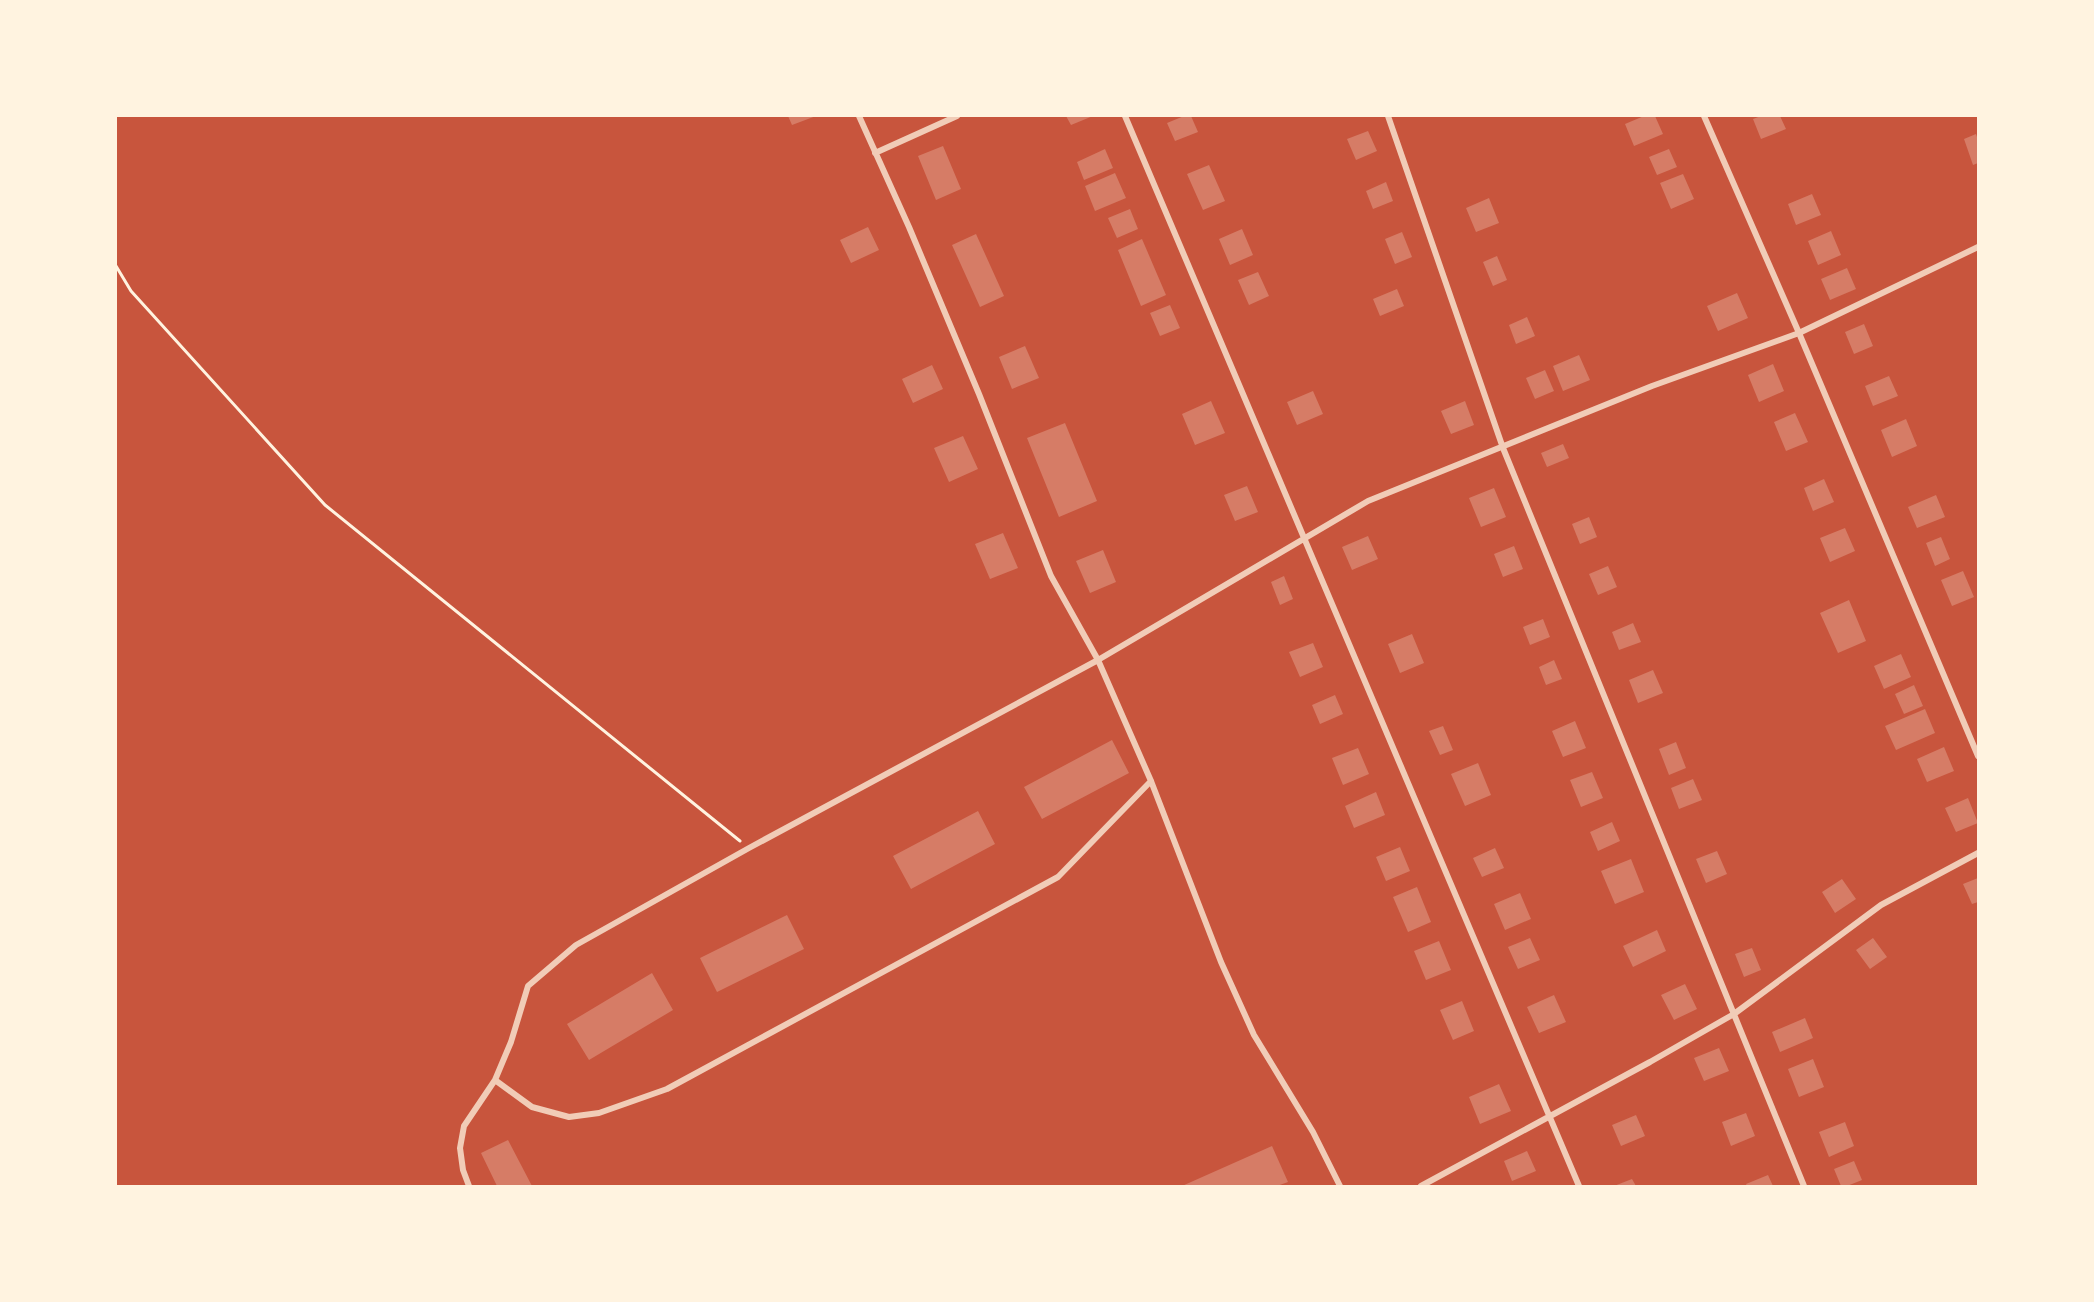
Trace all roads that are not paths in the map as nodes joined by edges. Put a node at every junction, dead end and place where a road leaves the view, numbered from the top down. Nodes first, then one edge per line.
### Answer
1 (859, 116) edge
2 (957, 116) edge
3 (1125, 116) edge
4 (1388, 116) edge
5 (1704, 116) edge
6 (875, 153) junction
7 (1978, 247) edge
8 (1799, 333) junction
9 (1503, 448) junction
10 (1302, 538) junction
11 (1098, 660) junction
12 (1978, 756) edge
13 (1151, 781) junction
14 (1978, 853) edge
15 (1734, 1014) junction
16 (495, 1080) junction
17 (1551, 1117) junction
18 (469, 1186) edge
19 (1340, 1186) edge
20 (1420, 1186) edge
21 (1579, 1186) edge
22 (1804, 1186) edge

1 - 6 street
2 - 6 street
3 - 10 street
4 - 9 street
5 - 8 street
6 - 11 street
7 - 8 street
8 - 9 street
8 - 12 street
9 - 10 street
9 - 15 street
10 - 11 street
10 - 17 street
11 - 13 street
11 - 16 street
13 - 16 street
13 - 19 street
14 - 15 street
15 - 17 street
15 - 22 street
16 - 18 street
17 - 20 street
17 - 21 street

